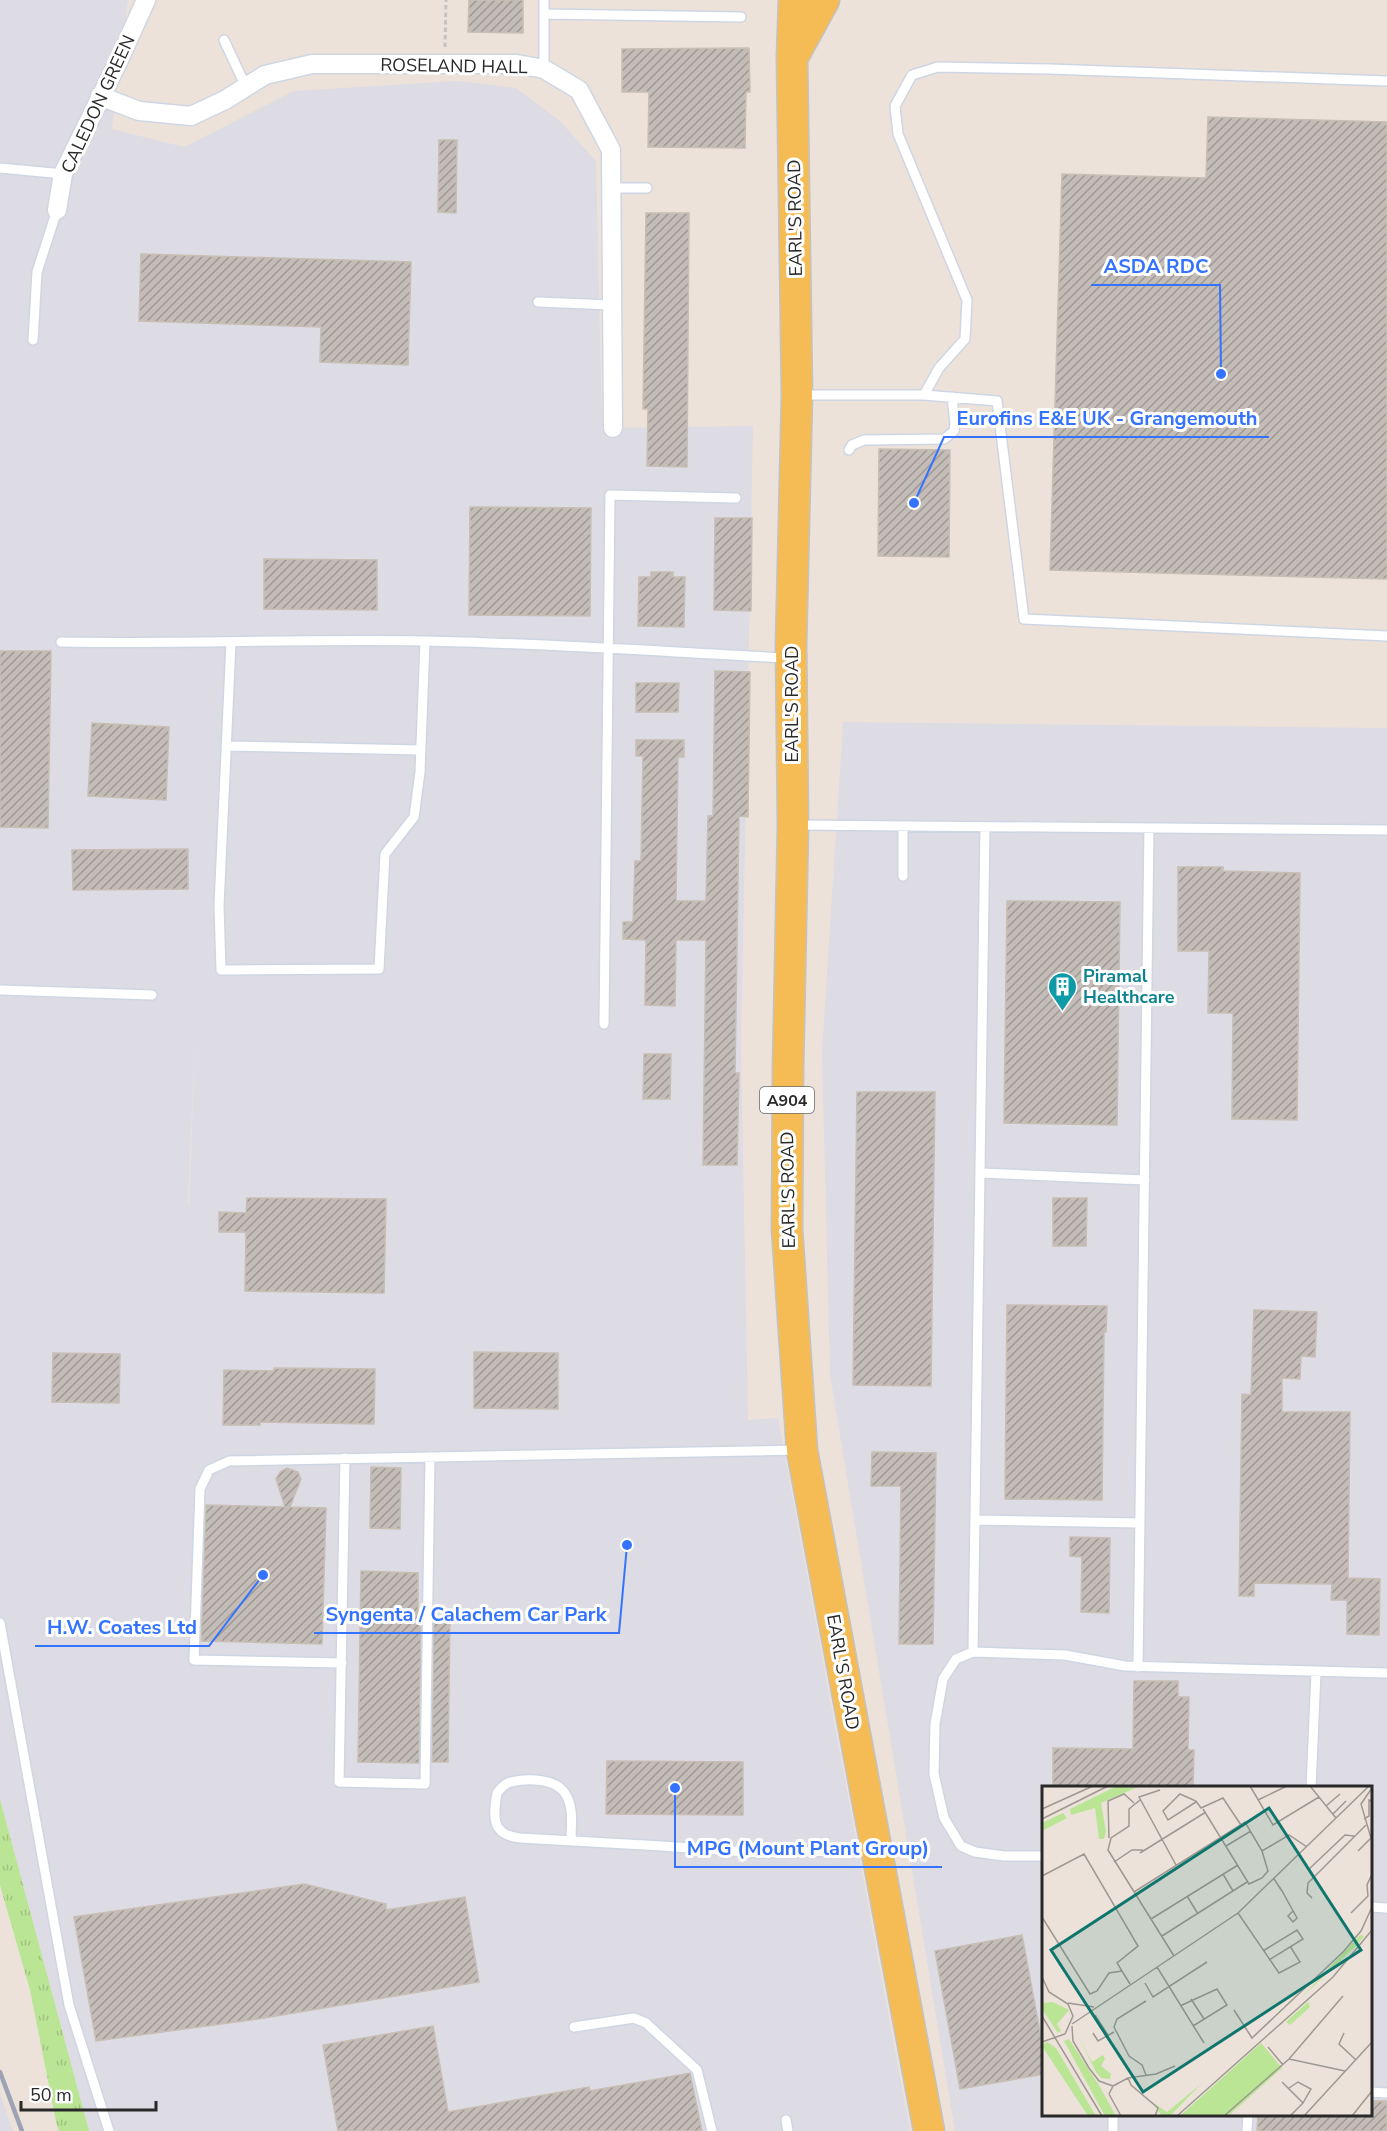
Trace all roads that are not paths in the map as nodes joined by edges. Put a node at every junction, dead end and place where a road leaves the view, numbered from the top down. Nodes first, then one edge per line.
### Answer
1 (146, 0) edge
2 (544, 0) edge
3 (794, 0) edge
4 (824, 0) edge
5 (544, 14) junction
6 (741, 17) dead end
7 (224, 40) dead end
8 (792, 57) junction
9 (544, 69) junction
10 (1387, 81) edge
11 (246, 87) junction
12 (100, 96) junction
13 (0, 168) edge
14 (63, 174) junction
15 (612, 188) junction
16 (647, 188) dead end
17 (57, 210) joint
18 (538, 302) dead end
19 (612, 306) junction
20 (33, 340) dead end
21 (797, 395) junction
22 (924, 395) junction
23 (952, 397) junction
24 (613, 428) dead end
25 (849, 450) dead end
26 (736, 498) dead end
27 (1387, 636) edge
28 (425, 641) junction
29 (61, 642) dead end
30 (231, 642) junction
31 (608, 649) junction
32 (791, 658) junction
33 (226, 746) junction
34 (421, 750) junction
35 (793, 825) junction
36 (903, 826) junction
37 (985, 826) junction
38 (1149, 828) junction
39 (1387, 830) edge
40 (903, 876) dead end
41 (0, 990) edge
42 (152, 995) dead end
43 (604, 1024) dead end
44 (980, 1173) junction
45 (1144, 1180) junction
46 (802, 1450) junction
47 (430, 1457) junction
48 (345, 1458) junction
49 (975, 1520) junction
50 (1140, 1523) junction
51 (0, 1623) edge
52 (973, 1653) junction
53 (342, 1663) junction
54 (1138, 1667) junction
55 (1316, 1671) junction
56 (1387, 1674) edge
57 (1311, 1786) edge
58 (571, 1840) junction
59 (875, 1850) junction
60 (1042, 1856) edge
61 (1372, 1907) edge
62 (1387, 1908) edge
63 (574, 2027) dead end
64 (1372, 2092) edge
65 (1387, 2093) edge
66 (1248, 2116) edge
67 (786, 2121) dead end
68 (109, 2131) edge
69 (712, 2131) edge
70 (788, 2131) edge
71 (929, 2131) edge
72 (1247, 2131) edge

1 - 12 street, CALEDON GREEN
2 - 5 lane
3 - 8 main road, EARL'S ROAD
4 - 8 main road
5 - 6 lane
5 - 9 lane
7 - 11 lane
8 - 21 main road, EARL'S ROAD / A904
9 - 11 street, ROSELAND HALL
9 - 15 street, ROSELAND HALL
10 - 22 lane
11 - 12 street, ROSELAND HALL
12 - 14 street, CALEDON GREEN
13 - 14 lane
14 - 17 street, CALEDON GREEN
15 - 16 lane
15 - 19 street, ROSELAND HALL
17 - 20 lane
18 - 19 lane
19 - 24 street, ROSELAND HALL
21 - 22 lane
21 - 32 main road, EARL'S ROAD / A904
22 - 23 lane
23 - 25 lane
23 - 27 lane
26 - 31 lane
28 - 30 lane
28 - 31 lane
28 - 34 lane
29 - 30 lane
30 - 33 lane
31 - 32 lane
31 - 43 lane
32 - 35 main road, EARL'S ROAD / A904
33 - 34 lane
33 - 34 lane
35 - 36 lane
35 - 46 main road, EARL'S ROAD / A904
36 - 37 lane
36 - 40 lane
37 - 38 lane
37 - 44 lane
38 - 39 lane
38 - 45 lane
41 - 42 lane
44 - 45 lane
44 - 49 lane
45 - 50 lane
46 - 47 lane
46 - 59 main road, EARL'S ROAD / A904
47 - 48 lane
47 - 53 lane
48 - 53 lane
48 - 53 lane
49 - 50 lane
49 - 52 lane
50 - 54 lane
51 - 68 lane
52 - 54 lane
52 - 60 lane
54 - 55 lane
55 - 56 lane
55 - 57 lane
58 - 58 lane
58 - 59 lane
59 - 71 main road, EARL'S ROAD / A904
61 - 62 lane
63 - 69 lane
64 - 65 lane
66 - 72 lane
67 - 70 lane

